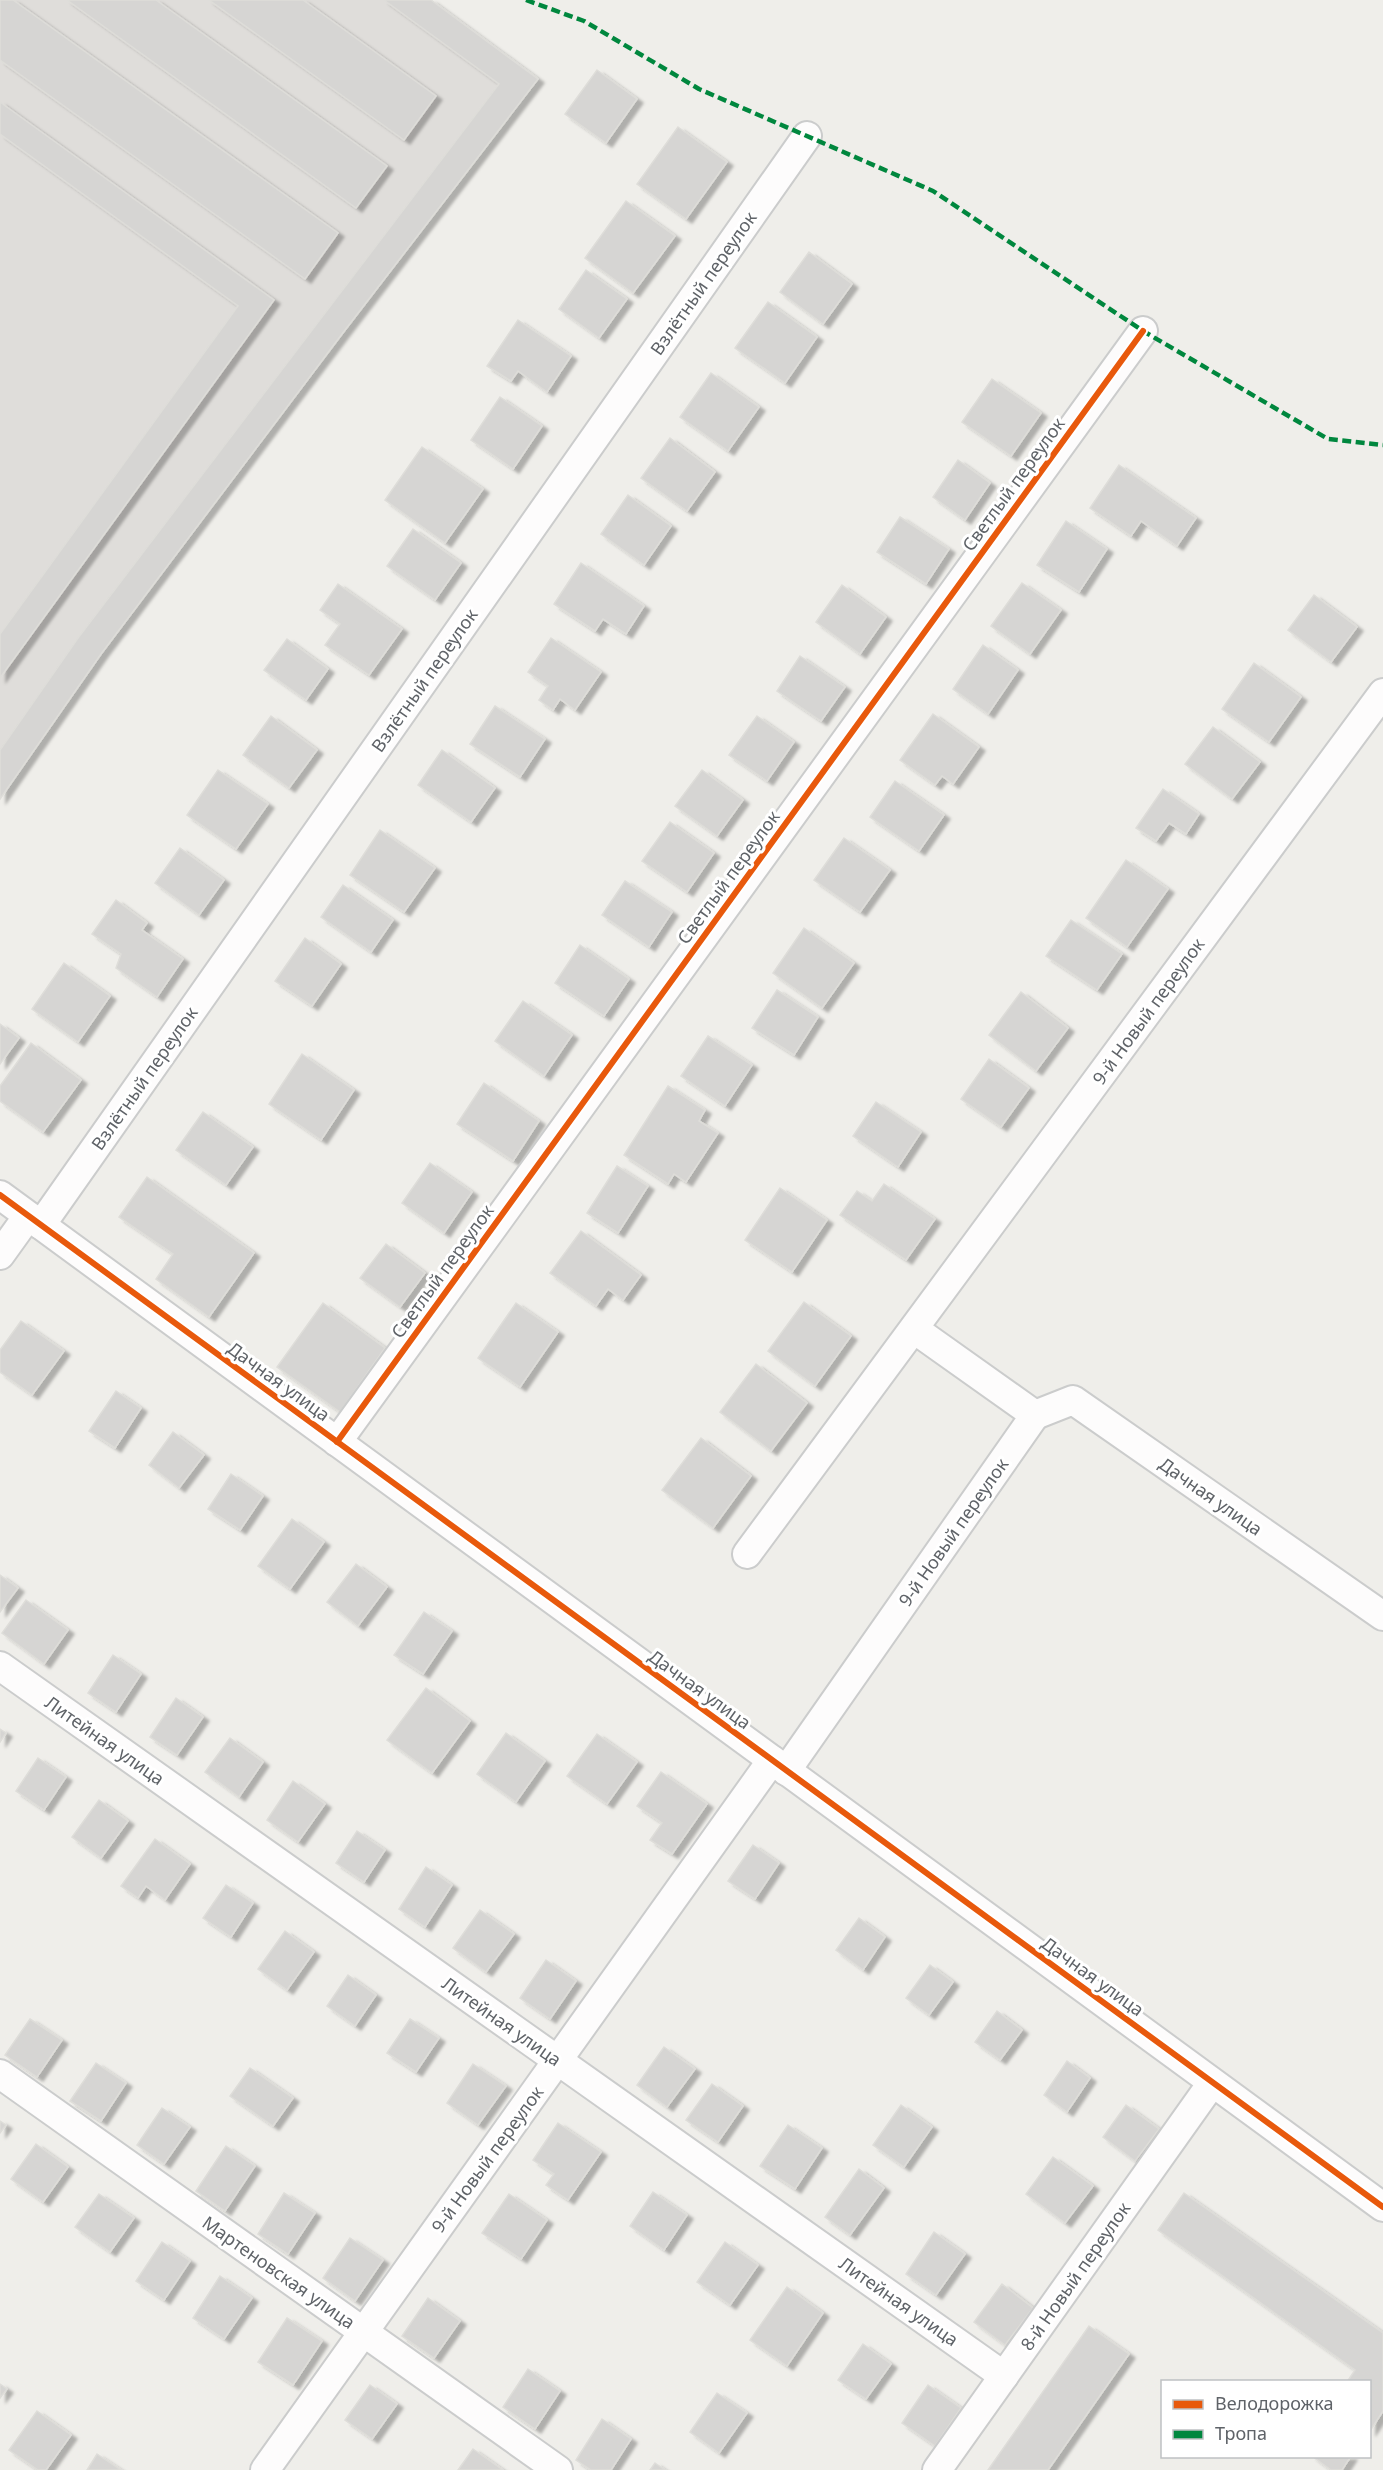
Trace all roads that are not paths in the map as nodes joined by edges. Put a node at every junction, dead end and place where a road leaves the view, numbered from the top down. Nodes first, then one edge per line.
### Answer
1 (807, 136) dead end
2 (1143, 331) dead end
3 (1383, 693) edge
4 (0, 1195) edge
5 (34, 1220) junction
6 (0, 1255) edge
7 (914, 1329) junction
8 (1035, 1415) junction
9 (337, 1442) junction
10 (747, 1554) dead end
11 (1383, 1616) edge
12 (0, 1666) edge
13 (779, 1765) junction
14 (558, 2060) junction
15 (0, 2074) edge
16 (1212, 2083) junction
17 (1383, 2207) edge
18 (363, 2332) junction
19 (1004, 2376) junction
20 (265, 2470) edge
21 (558, 2470) edge
22 (937, 2470) edge

1 - 5 street, Взлётный переулок
2 - 9 street, Светлый переулок
3 - 7 street, 9-й Новый переулок
4 - 5 street, Дачная улица
5 - 6 street, Взлётный переулок
5 - 9 street, Дачная улица
7 - 8 street
7 - 10 street, 9-й Новый переулок
8 - 11 street, Дачная улица
8 - 13 street, 9-й Новый переулок
9 - 13 street, Дачная улица
12 - 14 street, Литейная улица
13 - 14 street, 9-й Новый переулок
13 - 16 street, Дачная улица
14 - 18 street, 9-й Новый переулок
14 - 19 street, Литейная улица
15 - 18 street, Мартеновская улица
16 - 17 street, Дачная улица
16 - 19 street, 8-й Новый переулок
18 - 20 street, 9-й Новый переулок
18 - 21 street, Мартеновская улица
19 - 22 street, 8-й Новый переулок

